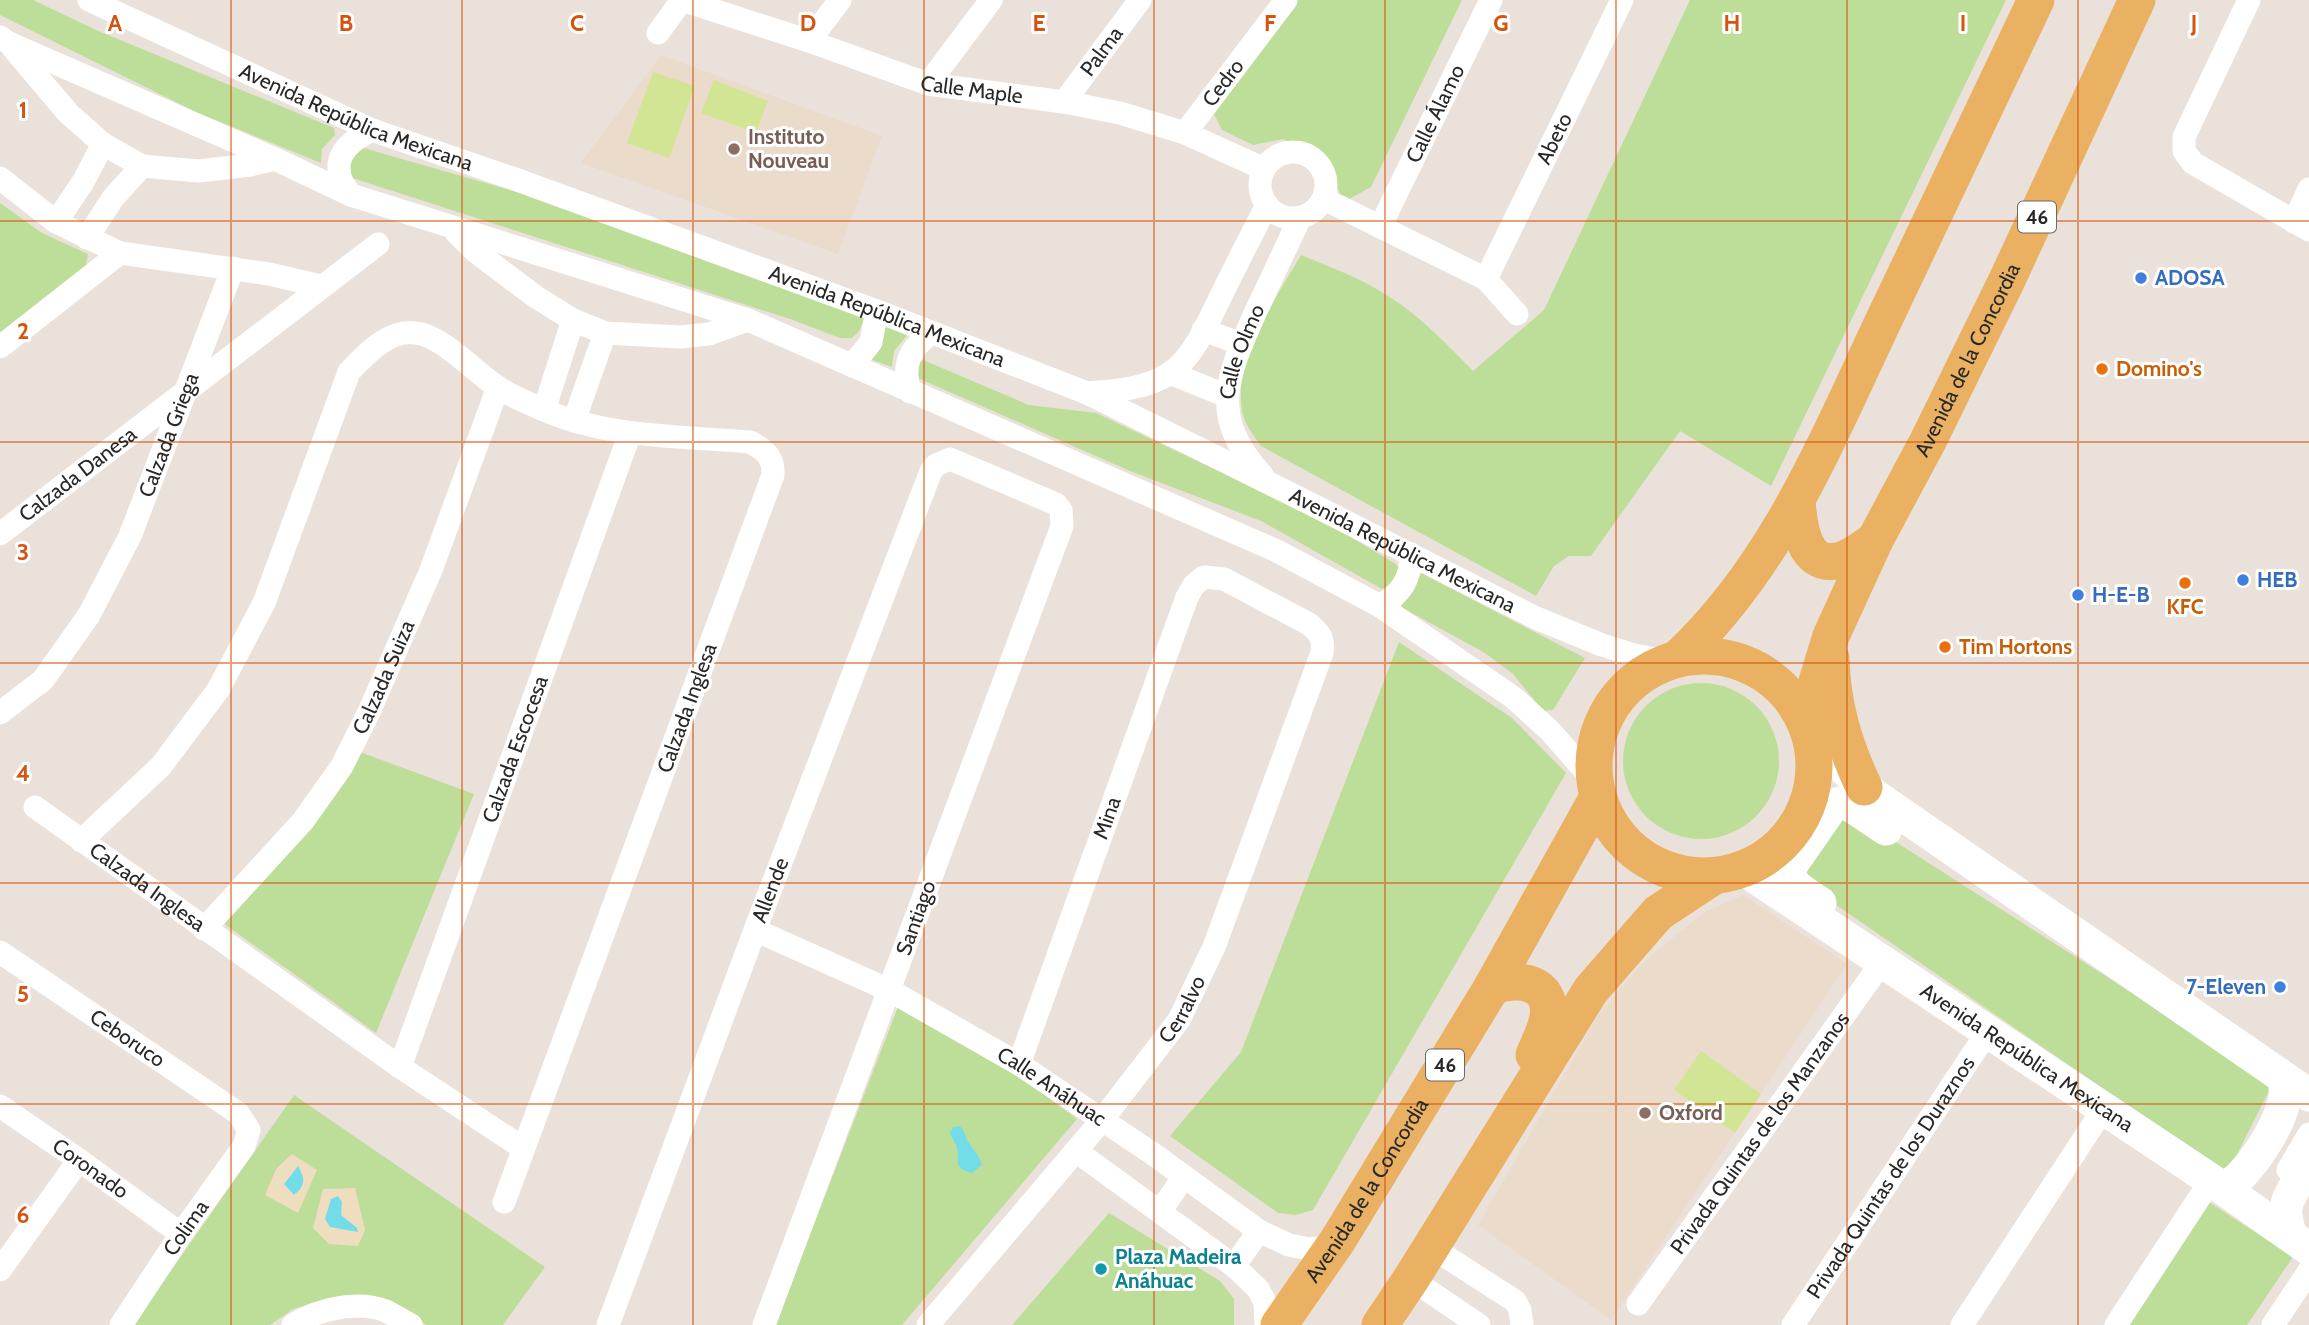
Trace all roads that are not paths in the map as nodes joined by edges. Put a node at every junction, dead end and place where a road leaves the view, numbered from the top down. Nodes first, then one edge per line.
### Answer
1 (89, 0) edge
2 (682, 0) edge
3 (840, 0) edge
4 (991, 0) edge
5 (1140, 0) edge
6 (1286, 0) edge
7 (1491, 0) edge
8 (1622, 0) edge
9 (2036, 0) edge
10 (2137, 0) edge
11 (2249, 0) edge
12 (658, 33) dead end
13 (5, 40) edge
14 (809, 41) junction
15 (928, 84) junction
16 (1064, 102) junction
17 (372, 130) junction
18 (1185, 132) junction
19 (103, 144) junction
20 (275, 159) junction
21 (142, 166) junction
22 (1265, 169) junction
23 (0, 178) edge
24 (2309, 189) edge
25 (351, 195) junction
26 (1324, 199) junction
27 (1266, 205) junction
28 (1300, 218) junction
29 (57, 222) junction
30 (2301, 226) edge
31 (1380, 227) junction
32 (453, 228) junction
33 (87, 238) junction
34 (377, 244) dead end
35 (120, 253) junction
36 (233, 268) junction
37 (1486, 279) junction
38 (321, 286) junction
39 (877, 312) junction
40 (1517, 314) dead end
41 (573, 320) junction
42 (748, 320) junction
43 (1203, 330) junction
44 (605, 333) junction
45 (932, 334) junction
46 (1242, 344) junction
47 (0, 348) edge
48 (852, 366) junction
49 (1170, 373) junction
50 (498, 387) junction
51 (909, 392) junction
52 (184, 393) junction
53 (1087, 393) junction
54 (1227, 396) junction
55 (544, 410) junction
56 (574, 421) junction
57 (630, 433) junction
58 (1269, 483) junction
59 (1797, 502) junction
60 (1061, 510) joint
61 (0, 534) edge
62 (1875, 540) junction
63 (1411, 554) junction
64 (1380, 606) junction
65 (1318, 631) joint
66 (1831, 636) junction
67 (1674, 660) junction
68 (0, 713) edge
69 (1808, 731) junction
70 (1864, 787) junction
71 (1597, 789) junction
72 (35, 807) dead end
73 (1930, 834) junction
74 (81, 841) junction
75 (1729, 872) junction
76 (204, 929) junction
77 (755, 930) junction
78 (0, 952) edge
79 (1870, 954) junction
80 (1492, 988) junction
81 (889, 990) junction
82 (1988, 1031) junction
83 (1019, 1064) junction
84 (400, 1067) junction
85 (2300, 1082) edge
86 (0, 1106) edge
87 (2104, 1108) junction
88 (1102, 1120) junction
89 (1509, 1121) junction
90 (249, 1130) joint
91 (2309, 1134) edge
92 (523, 1149) junction
93 (1076, 1152) junction
94 (79, 1160) junction
95 (2309, 1160) edge
96 (1184, 1177) junction
97 (2234, 1196) junction
98 (504, 1202) dead end
99 (1160, 1211) junction
100 (1259, 1231) junction
101 (181, 1234) junction
102 (1338, 1240) junction
103 (2300, 1242) edge
104 (1431, 1247) junction
105 (1234, 1266) junction
106 (0, 1270) edge
107 (2309, 1271) edge
108 (1410, 1279) junction
109 (1638, 1304) dead end
110 (121, 1325) edge
111 (293, 1325) edge
112 (335, 1325) edge
113 (381, 1325) edge
114 (411, 1325) edge
115 (608, 1325) edge
116 (764, 1325) edge
117 (928, 1325) edge
118 (1266, 1325) edge
119 (1279, 1325) edge
120 (1380, 1325) edge
121 (1479, 1325) edge
122 (1522, 1325) edge
123 (1793, 1325) edge
124 (1962, 1325) edge
125 (2116, 1325) edge
126 (2273, 1325) edge

1 - 17 street, Avenida República Mexicana
2 - 12 street
2 - 14 street, Calle Maple
3 - 14 street
4 - 15 street
5 - 16 street, Palma
6 - 18 street, Cedro
7 - 31 street, Calle Álamo
8 - 37 street, Abeto
9 - 59 main road, 46
10 - 62 main road, Avenida de la Concordia / 46
11 - 30 street
13 - 19 street
13 - 20 street
14 - 15 street, Calle Maple
15 - 16 street, Calle Maple
16 - 18 street, Calle Maple
17 - 25 street
17 - 39 street, Avenida República Mexicana
18 - 22 street, Calle Maple
19 - 21 street
19 - 29 street
20 - 21 street
20 - 25 street
21 - 33 street
22 - 26 street
22 - 27 street
23 - 29 street
24 - 30 street
25 - 32 street
26 - 28 street
26 - 31 street
27 - 28 street
27 - 43 street, Calle Olmo
28 - 46 street, Calle Olmo
29 - 33 street
31 - 37 street
32 - 41 street
32 - 42 street
33 - 35 street
34 - 38 street, Calzada Danesa
35 - 36 street
35 - 47 street
36 - 38 street
36 - 52 street, Calzada Griega
37 - 40 street
38 - 52 street, Calzada Danesa
39 - 45 street, Avenida República Mexicana
39 - 48 street
41 - 44 street
41 - 55 street
42 - 44 street
42 - 48 street
43 - 46 street
43 - 49 street, Calle Olmo
44 - 56 street
45 - 51 street
45 - 53 street, Avenida República Mexicana
46 - 54 street, Calle Olmo
48 - 51 street
49 - 53 street, Calle Olmo
49 - 54 street
50 - 55 street, Calzada Inglesa
50 - 74 street, Calzada Inglesa
50 - 76 street, Calzada Suiza
51 - 64 street
52 - 61 street, Calzada Danesa
52 - 68 street, Calzada Griega
53 - 58 street, Avenida República Mexicana
54 - 58 street, Calle Olmo
55 - 56 street, Calzada Inglesa
56 - 57 street, Calzada Inglesa
57 - 84 street, Calzada Escocesa
57 - 92 street, Calzada Inglesa
58 - 63 street, Avenida República Mexicana
59 - 62 main road
59 - 67 main road, 46
60 - 77 street, Allende
60 - 81 street, Santiago
62 - 66 main road, Avenida de la Concordia / 46
63 - 64 street
63 - 67 street, Avenida República Mexicana
64 - 71 street
65 - 83 street, Mina
65 - 88 street, Cerralvo
66 - 69 main road, Avenida de la Concordia / 46
66 - 70 main road
67 - 69 main road, 46
67 - 71 main road, 46
69 - 70 main road
69 - 75 main road, 46
70 - 73 main road
71 - 75 main road
71 - 80 main road, Avenida de la Concordia / 46
72 - 74 street, Calzada Inglesa
73 - 79 main road
73 - 85 main road
74 - 76 street, Calzada Inglesa
75 - 79 main road, Avenida República Mexicana
75 - 89 main road, 46
76 - 84 street, Calzada Inglesa
77 - 81 street, Calle Anáhuac
77 - 115 street, Allende
78 - 90 street, Ceboruco
79 - 82 main road, Avenida República Mexicana
79 - 109 street, Privada Quintas de los Manzanos
80 - 89 main road
80 - 102 main road, Avenida de la Concordia / 46
81 - 83 street, Calle Anáhuac
81 - 116 street, Santiago
82 - 87 main road, Avenida República Mexicana
82 - 123 street, Privada Quintas de los Duraznos
83 - 88 street, Calle Anáhuac
84 - 92 street, Calzada Inglesa
85 - 97 main road
86 - 94 street, Coronado
87 - 97 main road, Avenida República Mexicana
87 - 124 street
88 - 93 street, Cerralvo
88 - 96 street, Calle Anáhuac
89 - 104 main road, 46
90 - 101 street, Colima
91 - 97 street
92 - 98 street, Calzada Inglesa
93 - 99 street, Calle Anáhuac
93 - 117 street, Cerralvo
94 - 101 street, Coronado
94 - 106 street
95 - 103 main road
96 - 99 street
96 - 100 street, Calle Anáhuac
97 - 103 main road, Avenida República Mexicana
97 - 125 street
99 - 105 street, Calle Anáhuac
100 - 102 street, Calle Anáhuac
100 - 105 street
101 - 110 street, Colima
102 - 119 main road, Avenida de la Concordia / 46
104 - 108 main road, 46
104 - 122 street
105 - 118 street, Calle Anáhuac
107 - 126 street
108 - 120 main road, 46
108 - 121 street
111 - 114 street
112 - 113 street

